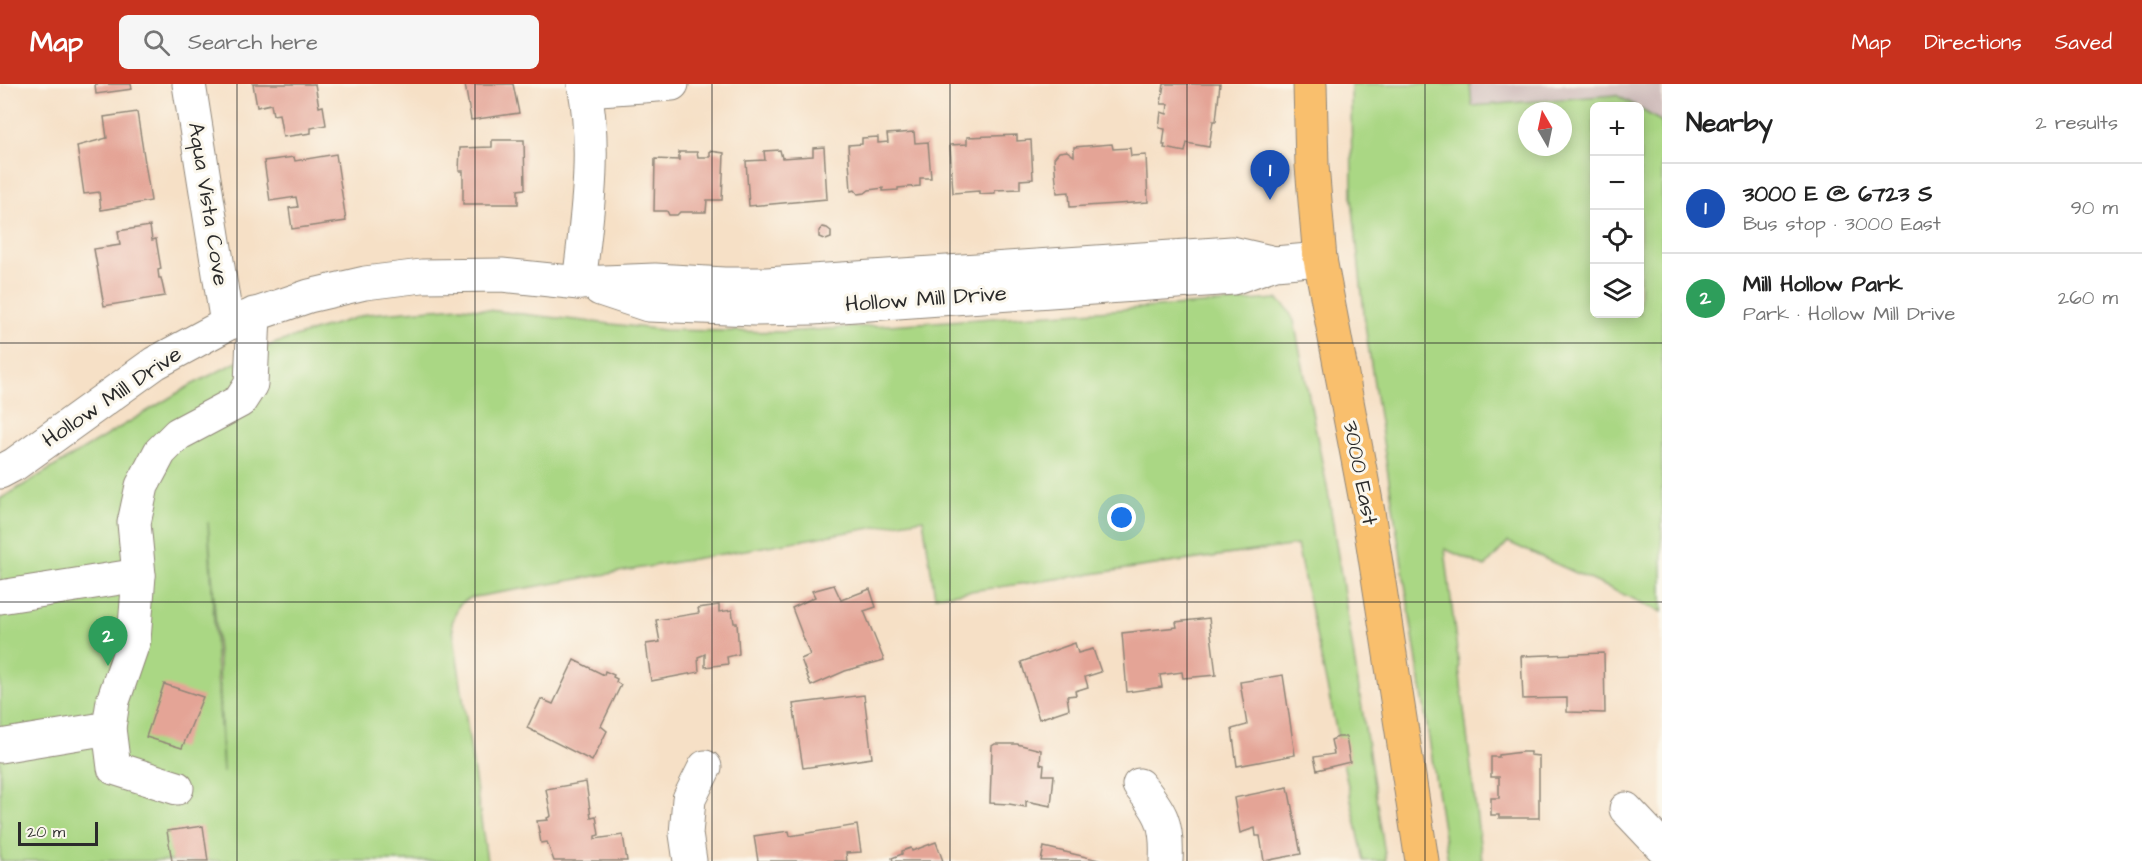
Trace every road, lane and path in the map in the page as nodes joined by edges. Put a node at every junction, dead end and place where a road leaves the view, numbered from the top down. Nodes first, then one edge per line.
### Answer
1 (189, 84) edge
2 (672, 84) edge
3 (1310, 84) edge
4 (584, 87) edge
5 (1320, 259) junction
6 (579, 283) junction
7 (240, 319) junction
8 (0, 472) edge
9 (139, 575) junction
10 (0, 597) edge
11 (109, 728) junction
12 (0, 746) edge
13 (705, 767) dead end
14 (1139, 785) dead end
15 (177, 788) dead end
16 (1626, 809) dead end
17 (1662, 847) edge
18 (690, 861) edge
19 (1166, 861) edge
20 (1422, 861) edge

1 - 7 street, Aqua Vista Cove
2 - 4 street
3 - 5 main road, 3000 East
4 - 6 street
5 - 6 street, Hollow Mill Drive
5 - 20 main road, 3000 East
6 - 7 street, Hollow Mill Drive
7 - 8 street, Hollow Mill Drive
7 - 9 street, Aqua Vista Cove
9 - 10 street
9 - 11 street, Aqua Vista Cove
11 - 12 street
11 - 15 street, Aqua Vista Cove
13 - 18 street
14 - 19 street
16 - 17 street

